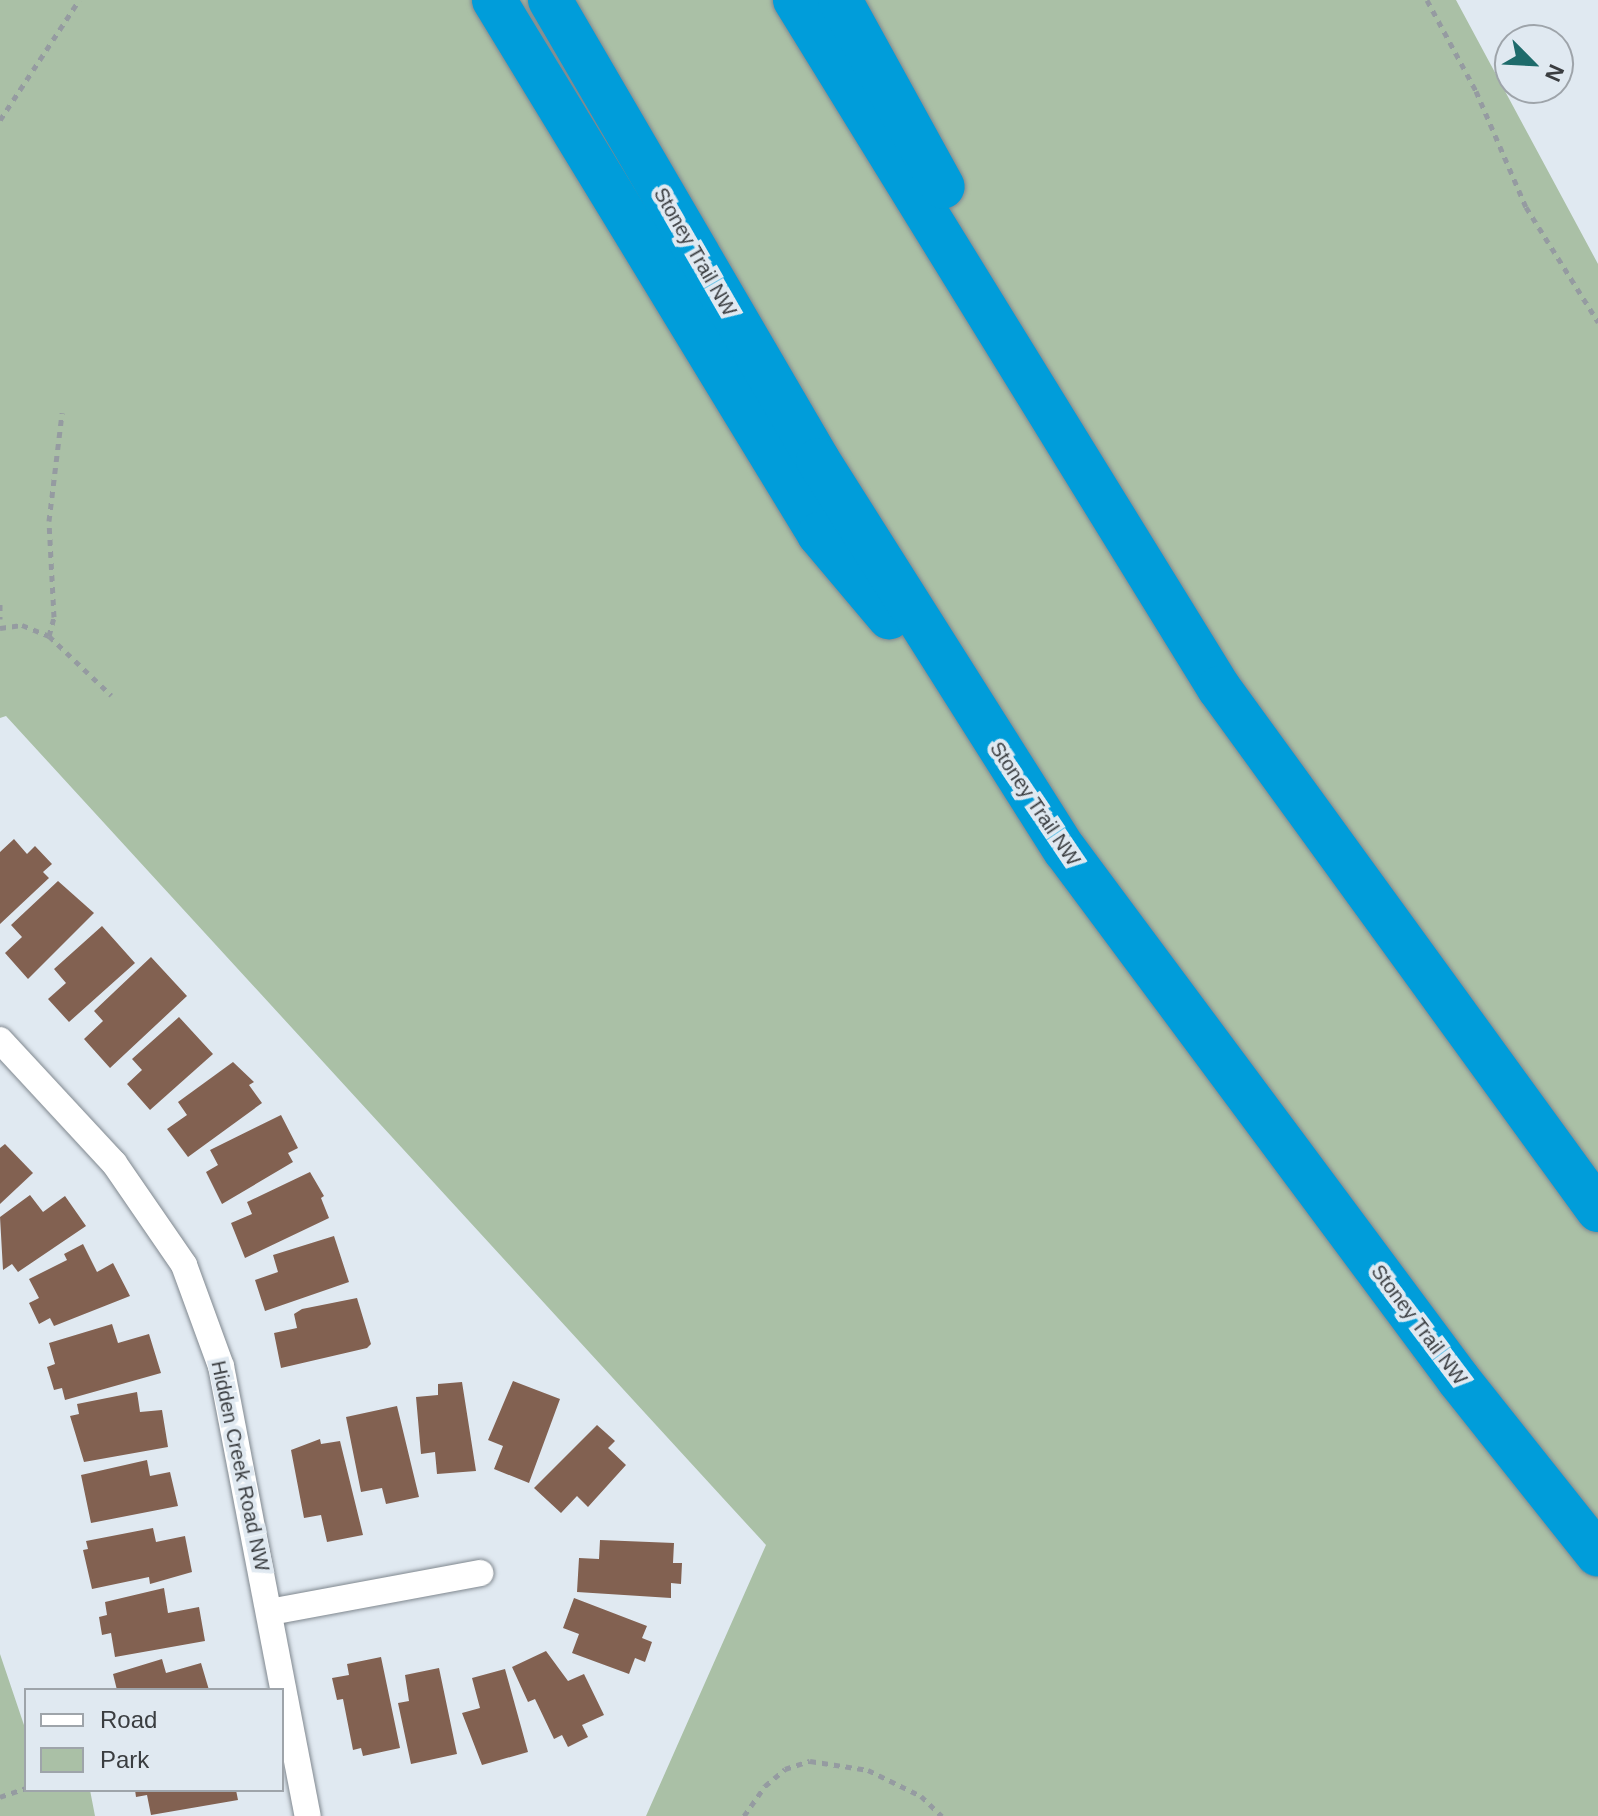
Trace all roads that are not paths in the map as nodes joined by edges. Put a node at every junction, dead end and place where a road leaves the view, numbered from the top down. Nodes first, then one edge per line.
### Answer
1 (494, 0) edge
2 (550, 0) edge
3 (795, 0) edge
4 (840, 0) edge
5 (1195, 649) junction
6 (982, 725) junction
7 (0, 1040) edge
8 (1598, 1210) edge
9 (1598, 1555) edge
10 (480, 1573) dead end
11 (270, 1612) junction
12 (308, 1816) edge

1 - 6 highway
2 - 6 highway, Stoney Trail NW
3 - 5 highway
4 - 5 highway
5 - 8 highway
6 - 9 highway, Stoney Trail NW
7 - 11 street, Hidden Creek Road NW
10 - 11 street
11 - 12 street, Hidden Creek Road NW

